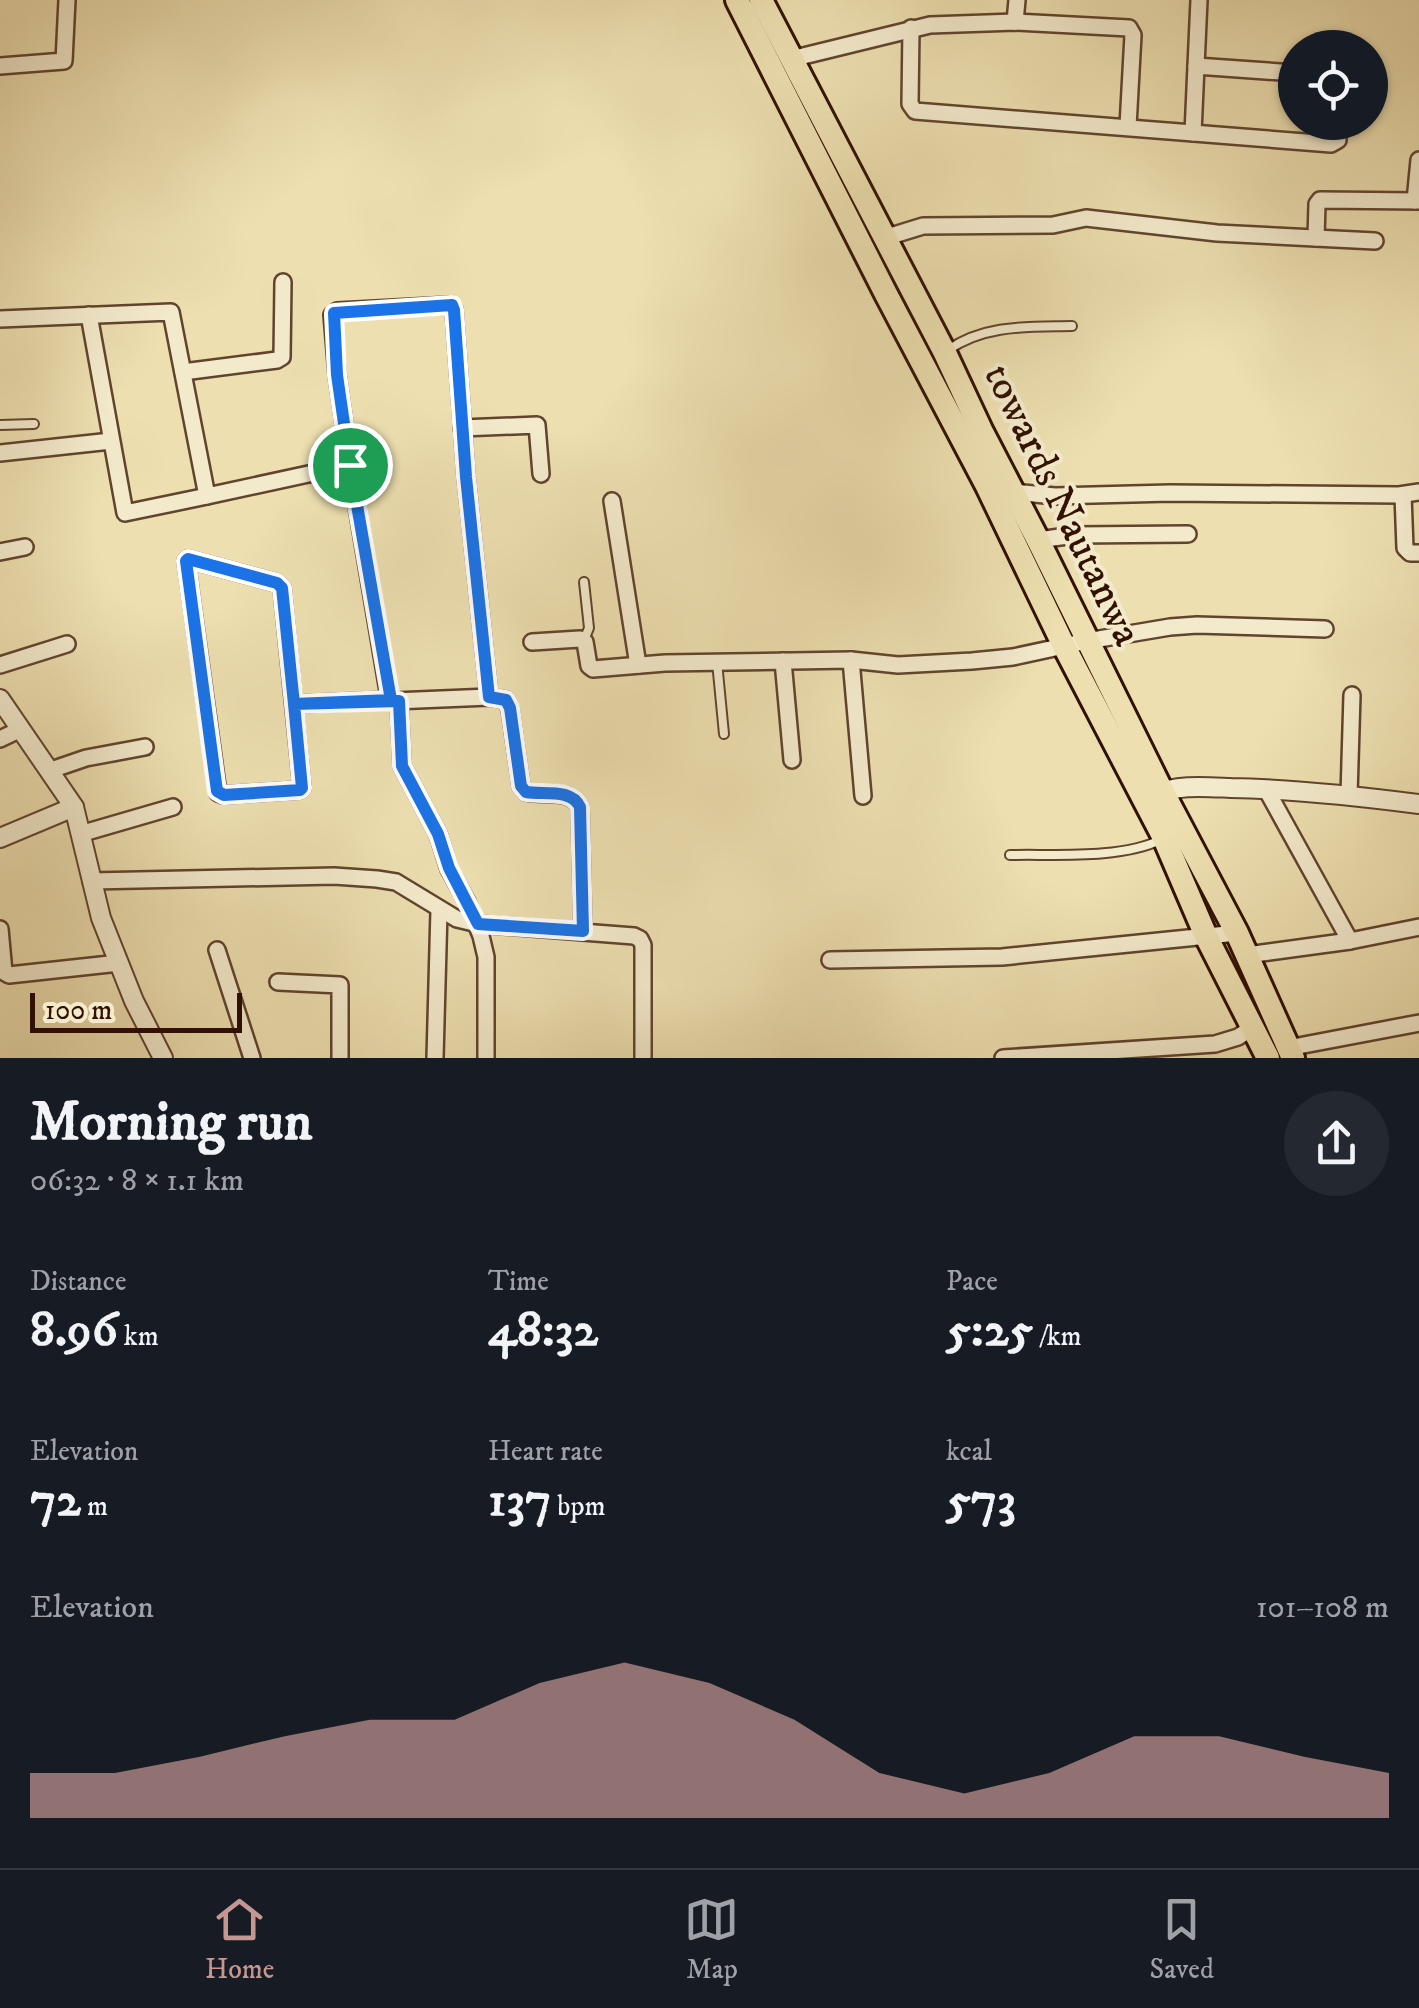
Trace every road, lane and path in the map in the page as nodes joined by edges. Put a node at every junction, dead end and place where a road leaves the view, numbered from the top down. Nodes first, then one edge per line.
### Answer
1 (67, 0) edge
2 (737, 0) edge
3 (762, 0) edge
4 (1017, 0) edge
5 (1199, 0) edge
6 (1016, 22) junction
7 (911, 28) junction
8 (792, 59) junction
9 (0, 66) edge
10 (1196, 66) junction
11 (1278, 73) edge
12 (1128, 126) junction
13 (1193, 132) junction
14 (1278, 139) edge
15 (1285, 140) edge
16 (1338, 140) edge
17 (1419, 160) edge
18 (1417, 201) edge
19 (884, 238) junction
20 (1316, 238) junction
21 (1376, 241) dead end
22 (283, 282) dead end
23 (89, 315) junction
24 (0, 319) edge
25 (1072, 326) dead end
26 (945, 352) junction
27 (183, 372) junction
28 (34, 424) dead end
29 (0, 425) edge
30 (462, 428) junction
31 (111, 442) junction
32 (0, 453) edge
33 (350, 465) junction
34 (541, 474) dead end
35 (1013, 492) junction
36 (1411, 493) edge
37 (207, 496) junction
38 (612, 501) dead end
39 (1188, 534) dead end
40 (1038, 540) junction
41 (25, 547) dead end
42 (0, 552) edge
43 (1419, 553) edge
44 (584, 582) dead end
45 (1324, 629) dead end
46 (584, 640) junction
47 (532, 642) dead end
48 (1076, 643) junction
49 (68, 644) dead end
50 (851, 660) junction
51 (784, 661) junction
52 (718, 662) junction
53 (0, 665) edge
54 (638, 665) junction
55 (1352, 694) dead end
56 (489, 697) junction
57 (0, 699) edge
58 (395, 701) junction
59 (294, 704) junction
60 (21, 729) junction
61 (724, 734) dead end
62 (0, 738) edge
63 (145, 748) dead end
64 (792, 760) dead end
65 (50, 770) junction
66 (1266, 789) junction
67 (1349, 794) junction
68 (1154, 795) junction
69 (862, 796) dead end
70 (1419, 804) edge
71 (74, 807) junction
72 (173, 807) dead end
73 (1173, 833) junction
74 (80, 834) junction
75 (0, 838) edge
76 (1010, 855) dead end
77 (91, 881) junction
78 (439, 910) junction
79 (478, 924) junction
80 (1419, 927) edge
81 (0, 929) edge
82 (583, 931) junction
83 (1236, 932) junction
84 (1206, 936) junction
85 (1350, 941) junction
86 (217, 950) dead end
87 (1246, 954) junction
88 (830, 960) dead end
89 (119, 962) junction
90 (278, 982) dead end
91 (1419, 1023) edge
92 (1253, 1027) junction
93 (1283, 1055) edge
94 (163, 1058) edge
95 (252, 1058) edge
96 (340, 1058) edge
97 (435, 1058) edge
98 (486, 1058) edge
99 (642, 1058) edge
100 (1003, 1058) edge

1 - 9 street
2 - 48 main road
3 - 8 main road, towards Nautanwa
4 - 6 street
5 - 10 street
6 - 7 street
6 - 12 street
7 - 8 street
7 - 12 street
8 - 19 main road, towards Nautanwa
10 - 11 street
10 - 13 street
12 - 13 street
13 - 14 street
15 - 16 street
17 - 18 street
18 - 20 street
19 - 20 street
19 - 26 main road, towards Nautanwa
20 - 21 street
22 - 27 street
23 - 24 street
23 - 27 street
23 - 31 street
25 - 26 lane
26 - 35 main road, towards Nautanwa
27 - 37 street
28 - 29 lane
30 - 33 street
30 - 34 street
30 - 56 street
31 - 32 street
31 - 37 street
33 - 37 street
33 - 58 street
35 - 36 street
35 - 40 main road, towards Nautanwa
36 - 43 street
38 - 54 street
39 - 40 street
40 - 48 main road, towards Nautanwa
41 - 42 street
44 - 46 lane
45 - 48 street
46 - 47 street
46 - 54 street
48 - 50 street
48 - 68 main road, towards Nautanwa
49 - 53 street
50 - 51 street
50 - 69 street
51 - 52 street
51 - 64 street
52 - 54 street
52 - 61 lane
55 - 67 street
56 - 58 street
56 - 82 street
57 - 60 street
58 - 59 street
58 - 79 street
59 - 59 street
60 - 62 street
60 - 65 street
63 - 65 street
65 - 71 street
66 - 67 street
66 - 68 street
66 - 85 street
67 - 70 street
68 - 73 main road, towards Nautanwa
71 - 74 street
71 - 75 street
72 - 74 street
73 - 76 lane
73 - 83 main road, towards Nautanwa
73 - 84 main road
74 - 77 street
77 - 78 street
77 - 89 street
78 - 79 street
78 - 97 street
79 - 82 street
79 - 98 street
80 - 85 street
81 - 89 street
82 - 99 street
83 - 84 street
83 - 87 main road, towards Nautanwa
84 - 88 street
84 - 92 main road
85 - 87 street
86 - 95 street
87 - 93 main road, towards Nautanwa
89 - 94 street
90 - 96 street
91 - 93 street
92 - 93 main road
92 - 100 street

